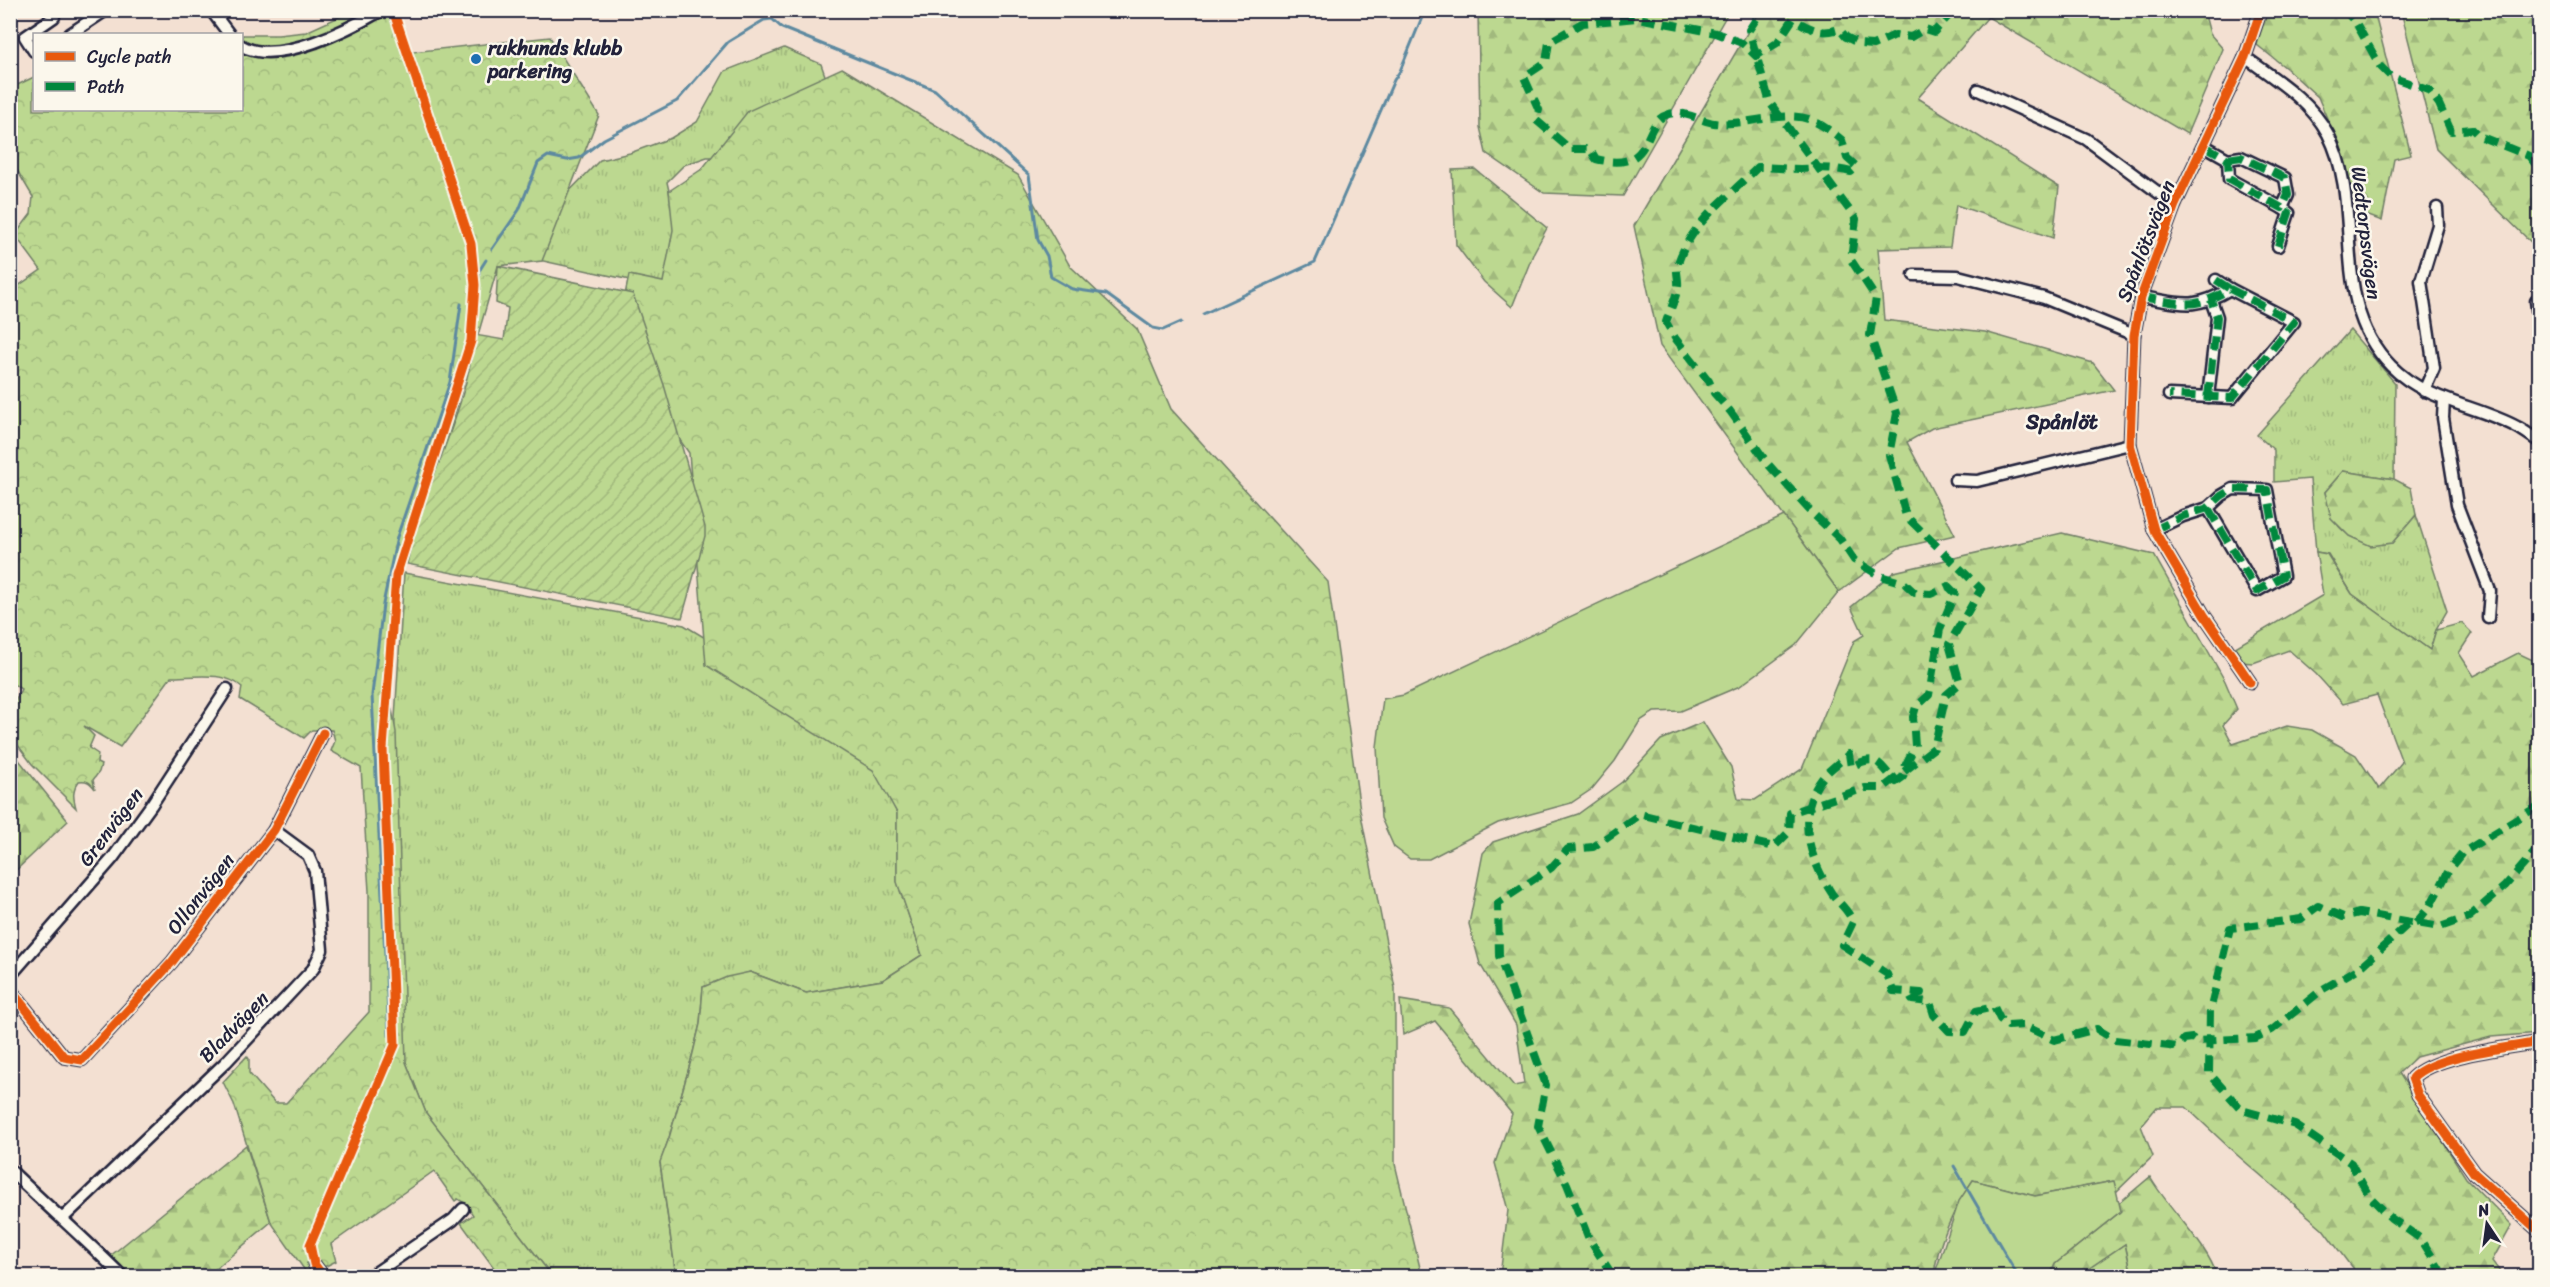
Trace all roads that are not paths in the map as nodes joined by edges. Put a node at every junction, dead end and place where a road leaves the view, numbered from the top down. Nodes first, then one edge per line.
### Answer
1 (106, 10) edge
2 (211, 10) edge
3 (382, 10) edge
4 (2261, 10) edge
5 (54, 17) dead end
6 (72, 33) edge
7 (228, 33) edge
8 (243, 45) edge
9 (33, 49) edge
10 (2246, 57) junction
11 (1978, 90) dead end
12 (2205, 146) junction
13 (2228, 159) junction
14 (2175, 205) junction
15 (2282, 208) junction
16 (2437, 208) dead end
17 (2278, 246) dead end
18 (1914, 275) dead end
19 (2216, 280) dead end
20 (2230, 289) junction
21 (2140, 297) junction
22 (2211, 300) junction
23 (2536, 301) dead end
24 (2540, 331) edge
25 (2134, 335) junction
26 (2424, 390) junction
27 (2169, 395) dead end
28 (2208, 397) junction
29 (2444, 399) junction
30 (2540, 442) edge
31 (2130, 444) junction
32 (1955, 480) dead end
33 (2208, 508) junction
34 (2154, 530) junction
35 (2488, 618) dead end
36 (2250, 682) dead end
37 (227, 689) dead end
38 (323, 733) dead end
39 (274, 830) junction
40 (10, 976) edge
41 (10, 989) edge
42 (2540, 1042) edge
43 (10, 1170) edge
44 (463, 1209) dead end
45 (63, 1218) junction
46 (2540, 1232) edge
47 (314, 1264) dead end
48 (122, 1276) edge
49 (323, 1276) edge
50 (372, 1276) edge

1 - 6 street
2 - 7 street
3 - 8 street
4 - 10 street, Spånlötsvägen
5 - 9 street
10 - 12 street, Spånlötsvägen
10 - 26 street, Wedtorpsvägen
11 - 14 street, Spånlötsvägen
12 - 13 street
12 - 14 street, Spånlötsvägen
13 - 15 street
13 - 15 street
14 - 21 street, Spånlötsvägen
15 - 17 street
16 - 26 street
18 - 25 street, Spånlötsvägen
19 - 20 street
20 - 22 street
20 - 28 street
21 - 22 street
21 - 25 street, Spånlötsvägen
22 - 28 street
23 - 24 street
25 - 31 street, Spånlötsvägen
26 - 29 street, Wedtorpsvägen
27 - 28 street
29 - 30 street, Wedtorpsvägen
29 - 35 street
31 - 32 street
31 - 34 street, Spånlötsvägen
33 - 33 street
33 - 34 street
34 - 36 street, Spånlötsvägen
37 - 40 street, Grenvägen
38 - 39 street, Ollonvägen
39 - 41 street, Ollonvägen
39 - 45 street, Bladvägen
42 - 46 street
43 - 45 street
44 - 50 street
45 - 48 street
47 - 49 street

